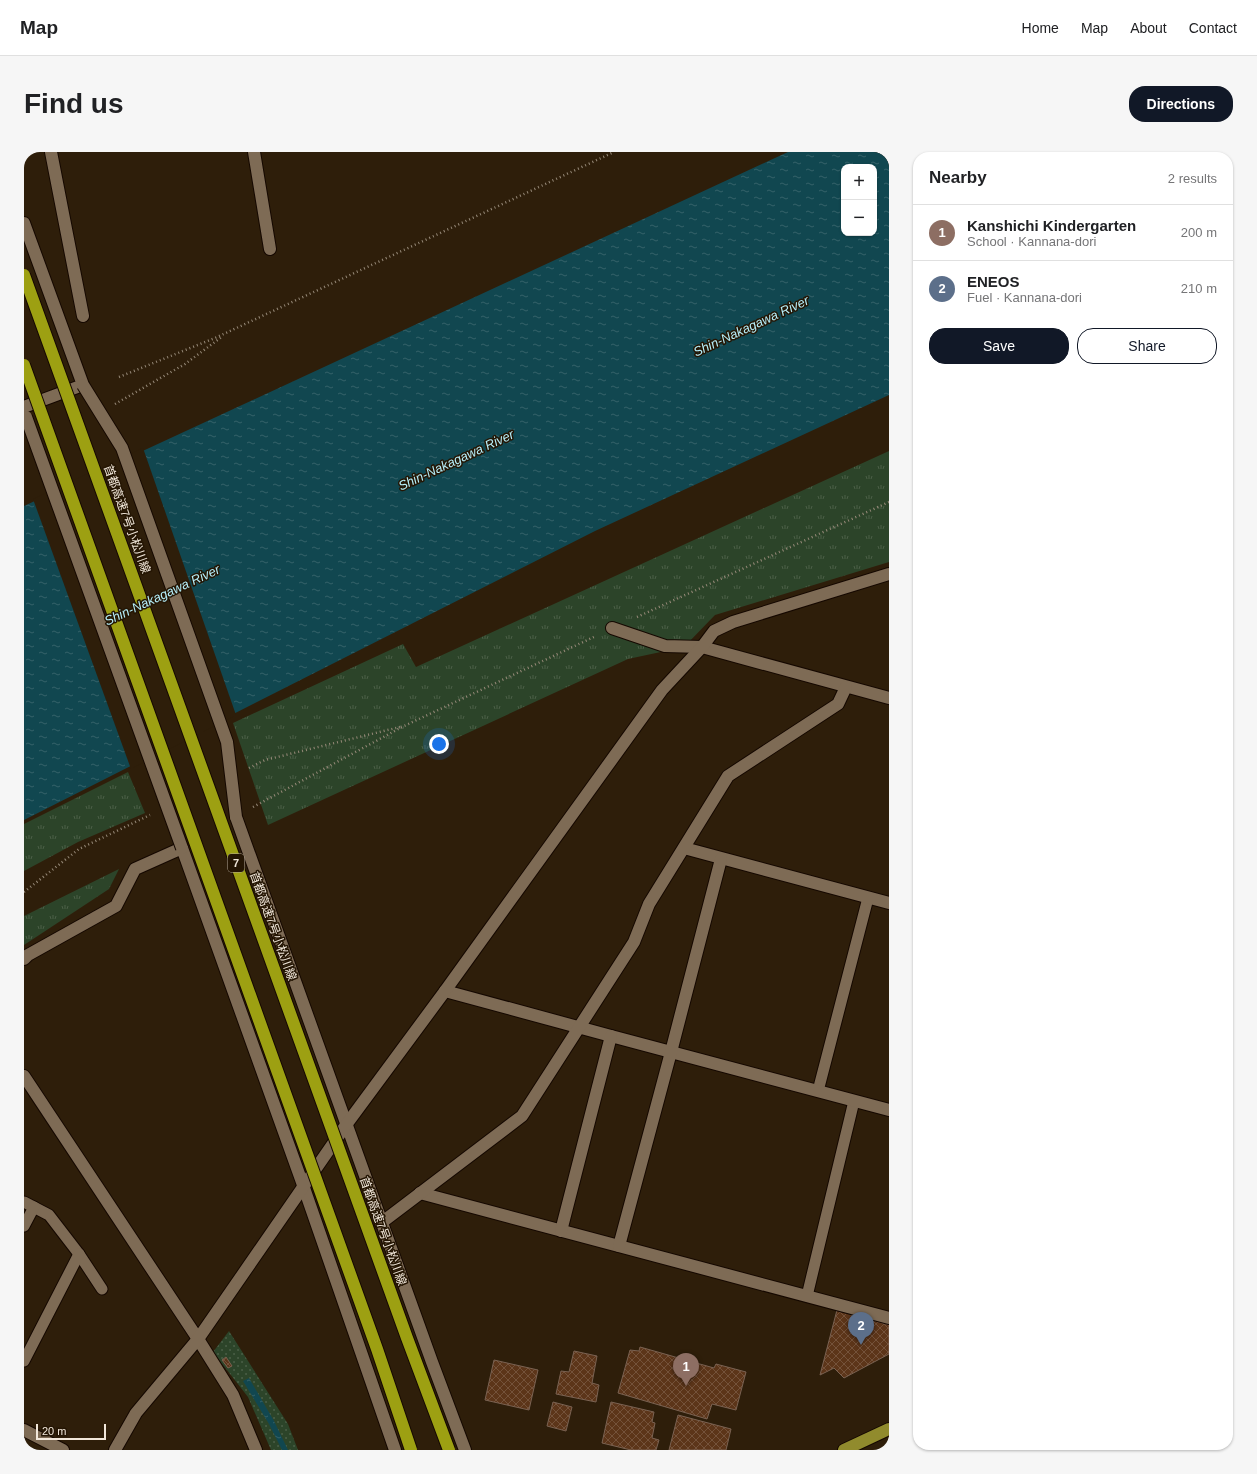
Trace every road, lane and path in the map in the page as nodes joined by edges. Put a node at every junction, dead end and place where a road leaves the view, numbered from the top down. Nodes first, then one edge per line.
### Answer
1 (50, 152) edge
2 (254, 152) edge
3 (614, 152) edge
4 (24, 223) edge
5 (270, 249) dead end
6 (24, 275) edge
7 (82, 316) dead end
8 (228, 332) junction
9 (24, 365) edge
10 (119, 377) dead end
11 (83, 385) junction
12 (111, 406) dead end
13 (25, 412) edge
14 (889, 502) edge
15 (889, 574) edge
16 (612, 628) junction
17 (702, 647) junction
18 (846, 687) junction
19 (889, 698) edge
20 (236, 817) junction
21 (182, 848) junction
22 (684, 848) junction
23 (721, 859) junction
24 (868, 898) junction
25 (889, 903) edge
26 (24, 959) edge
27 (445, 991) junction
28 (578, 1028) junction
29 (611, 1036) junction
30 (671, 1052) junction
31 (24, 1076) edge
32 (818, 1091) junction
33 (854, 1101) junction
34 (889, 1110) edge
35 (346, 1125) junction
36 (303, 1185) junction
37 (420, 1193) junction
38 (29, 1205) edge
39 (381, 1223) junction
40 (24, 1226) edge
41 (561, 1231) junction
42 (619, 1246) junction
43 (79, 1254) junction
44 (102, 1289) dead end
45 (807, 1296) junction
46 (889, 1318) edge
47 (198, 1339) junction
48 (24, 1361) edge
49 (889, 1429) edge
50 (24, 1430) edge
51 (63, 1450) edge
52 (115, 1450) edge
53 (256, 1450) edge
54 (395, 1450) edge
55 (411, 1450) edge
56 (449, 1450) edge
57 (465, 1450) edge
58 (844, 1450) edge

1 - 7 street
2 - 5 street
3 - 8 path
4 - 11 street
6 - 56 highway, 首都高速7号小松川線 / 7, bridge
8 - 10 path
8 - 12 path
9 - 55 highway, bridge
11 - 13 street
11 - 20 street, bridge
13 - 21 street, bridge
14 - 16 path
15 - 17 street
16 - 17 street
16 - 20 path
17 - 18 street
17 - 27 street
18 - 19 street
18 - 22 street
20 - 35 street
21 - 26 street
21 - 36 street
22 - 23 street
22 - 28 street
23 - 24 street
23 - 30 street
24 - 25 street
24 - 32 lane
27 - 28 street
27 - 35 street
28 - 29 street
28 - 37 street
29 - 30 street
29 - 41 street
30 - 32 street
30 - 42 street
31 - 47 street
32 - 33 street
33 - 34 street
33 - 45 lane
35 - 36 street
35 - 39 street
36 - 47 street
36 - 54 street
37 - 39 street
37 - 41 street
38 - 40 lane
38 - 43 lane
39 - 57 street
41 - 42 street
42 - 45 street
43 - 44 lane
43 - 48 lane
45 - 46 street
47 - 52 street
47 - 53 street
49 - 58 main road
50 - 51 street

